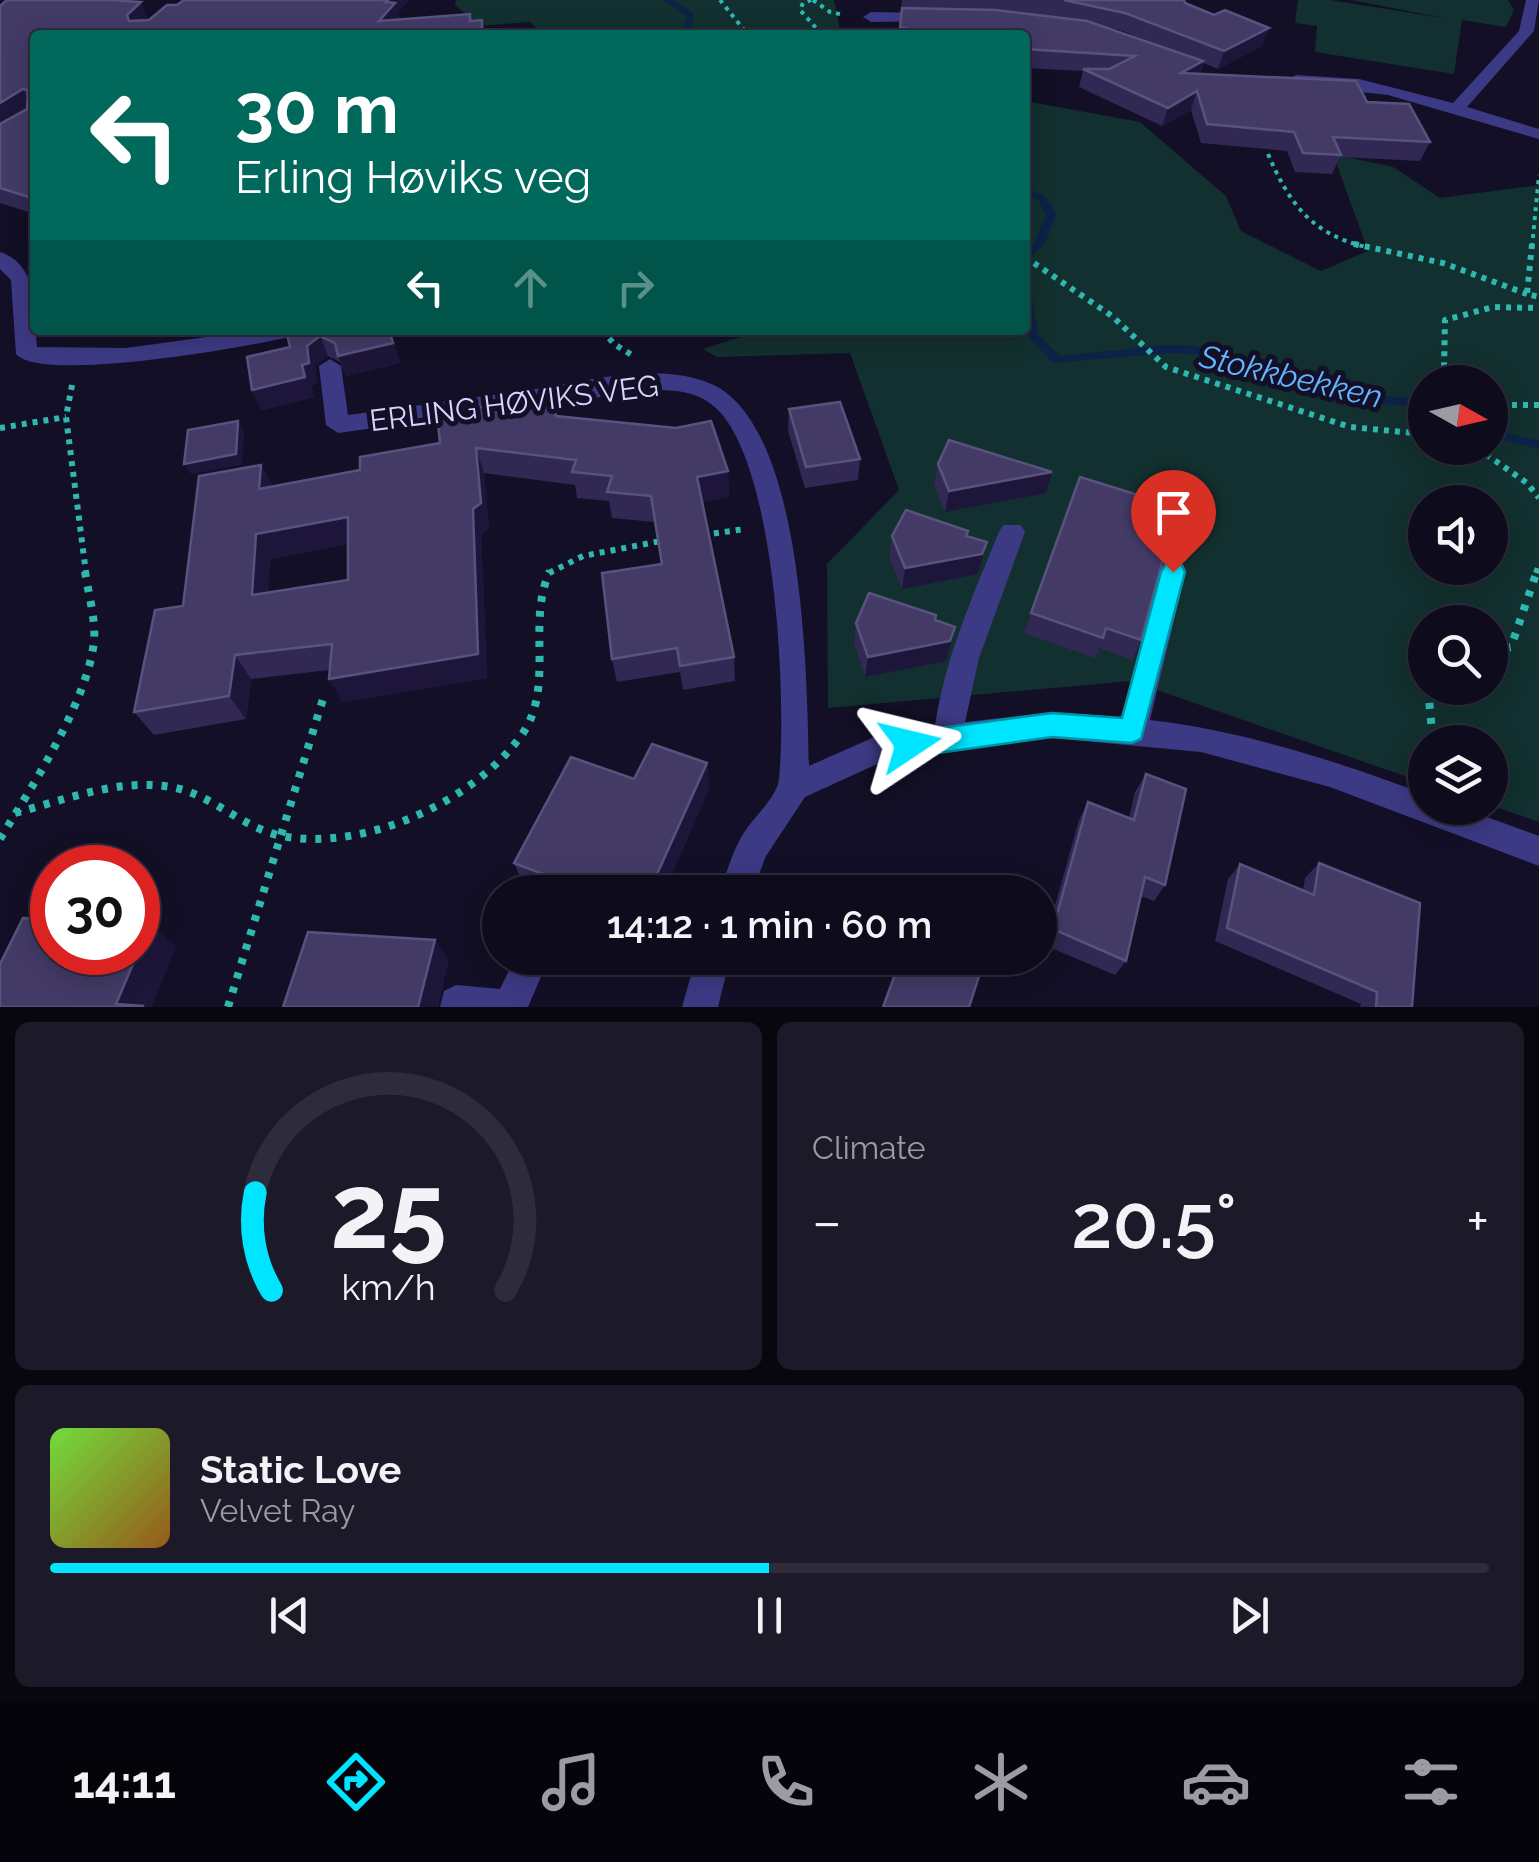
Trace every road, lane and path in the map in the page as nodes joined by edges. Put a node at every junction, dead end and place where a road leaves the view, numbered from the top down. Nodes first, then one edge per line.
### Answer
1 (720, 0) edge
2 (812, 0) edge
3 (1533, 0) edge
4 (870, 16) joint
5 (956, 19) edge
6 (744, 30) edge
7 (811, 30) edge
8 (1278, 80) edge
9 (1457, 109) junction
10 (1539, 134) edge
11 (1268, 154) dead end
12 (1539, 175) edge
13 (0, 258) edge
14 (1030, 260) edge
15 (1527, 294) junction
16 (1539, 298) edge
17 (1539, 308) edge
18 (268, 335) edge
19 (1139, 340) joint
20 (1154, 358) joint
21 (80, 359) junction
22 (1444, 365) edge
23 (330, 366) dead end
24 (1508, 403) edge
25 (1539, 406) edge
26 (66, 417) junction
27 (0, 428) edge
28 (1408, 433) edge
29 (1495, 465) edge
30 (1539, 498) edge
31 (779, 524) junction
32 (1012, 532) dead end
33 (690, 537) edge
34 (673, 539) edge
35 (1539, 565) edge
36 (1173, 572) dead end
37 (1508, 648) edge
38 (323, 700) dead end
39 (1132, 730) junction
40 (948, 737) junction
41 (794, 787) junction
42 (15, 813) junction
43 (282, 836) junction
44 (0, 838) edge
45 (1539, 851) edge
46 (742, 875) edge
47 (524, 975) edge
48 (708, 975) edge
49 (456, 1003) dead end
50 (228, 1007) edge
51 (502, 1007) edge
52 (510, 1007) edge
53 (700, 1007) edge

1 - 6 path
2 - 4 path
2 - 7 path
3 - 9 street
4 - 5 street
8 - 9 street
9 - 10 street
11 - 15 path
12 - 15 path
13 - 21 street
14 - 19 path
15 - 16 path
17 - 22 path
18 - 21 street
19 - 20 path
20 - 28 path
21 - 26 path
23 - 31 street, ERLING HØVIKS VEG
24 - 25 path
26 - 27 path
26 - 42 path
29 - 30 path
31 - 33 path
31 - 41 street, ERLING HØVIKS VEG
32 - 40 street
34 - 43 path
35 - 37 path
36 - 39 street
38 - 43 path
39 - 40 street
39 - 45 street
40 - 41 street
41 - 46 street
42 - 43 path
42 - 44 path
43 - 50 path
47 - 52 street
48 - 53 street
49 - 51 street

